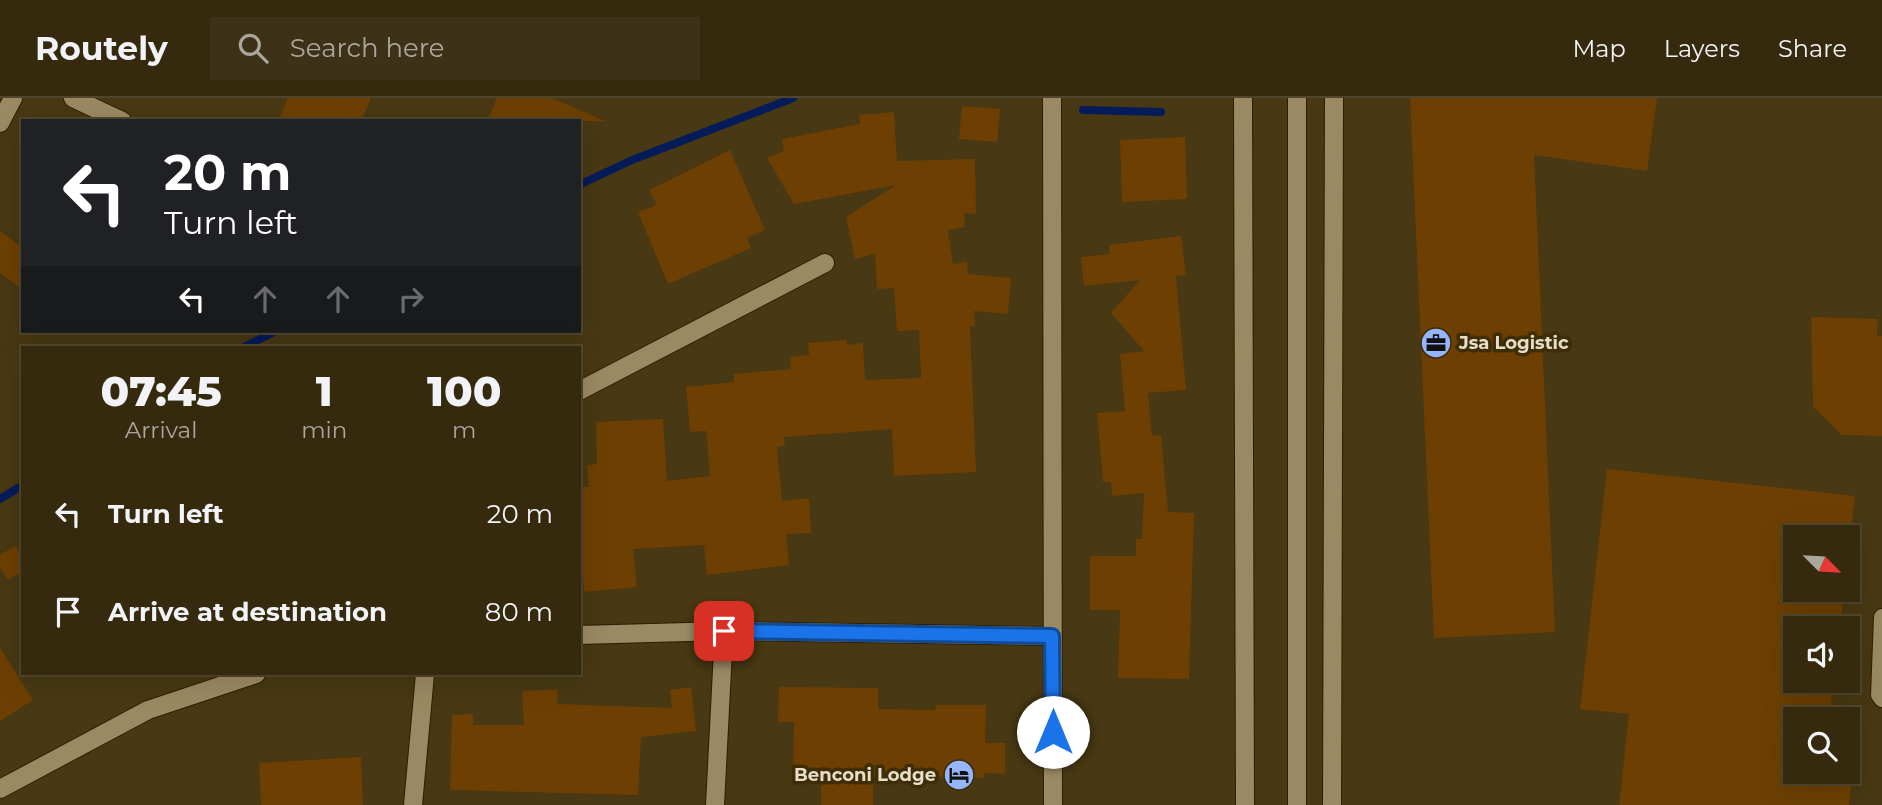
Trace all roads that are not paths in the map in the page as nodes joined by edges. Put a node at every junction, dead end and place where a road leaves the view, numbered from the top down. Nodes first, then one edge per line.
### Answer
1 (13, 98) edge
2 (72, 98) edge
3 (1052, 98) edge
4 (1243, 98) edge
5 (1297, 98) edge
6 (1334, 98) edge
7 (118, 119) edge
8 (0, 123) edge
9 (825, 263) dead end
10 (581, 390) edge
11 (1882, 617) edge
12 (724, 631) junction
13 (581, 635) edge
14 (1052, 636) junction
15 (253, 675) edge
16 (425, 675) edge
17 (1882, 699) edge
18 (0, 789) edge
19 (414, 805) edge
20 (715, 805) edge
21 (1053, 805) edge
22 (1245, 805) edge
23 (1297, 805) edge
24 (1332, 805) edge

1 - 8 street
2 - 7 street
3 - 14 street
4 - 22 street
5 - 23 street
6 - 24 street
9 - 10 street
11 - 17 lane
12 - 13 street
12 - 14 street
12 - 20 street
14 - 21 street
15 - 18 street
16 - 19 street

